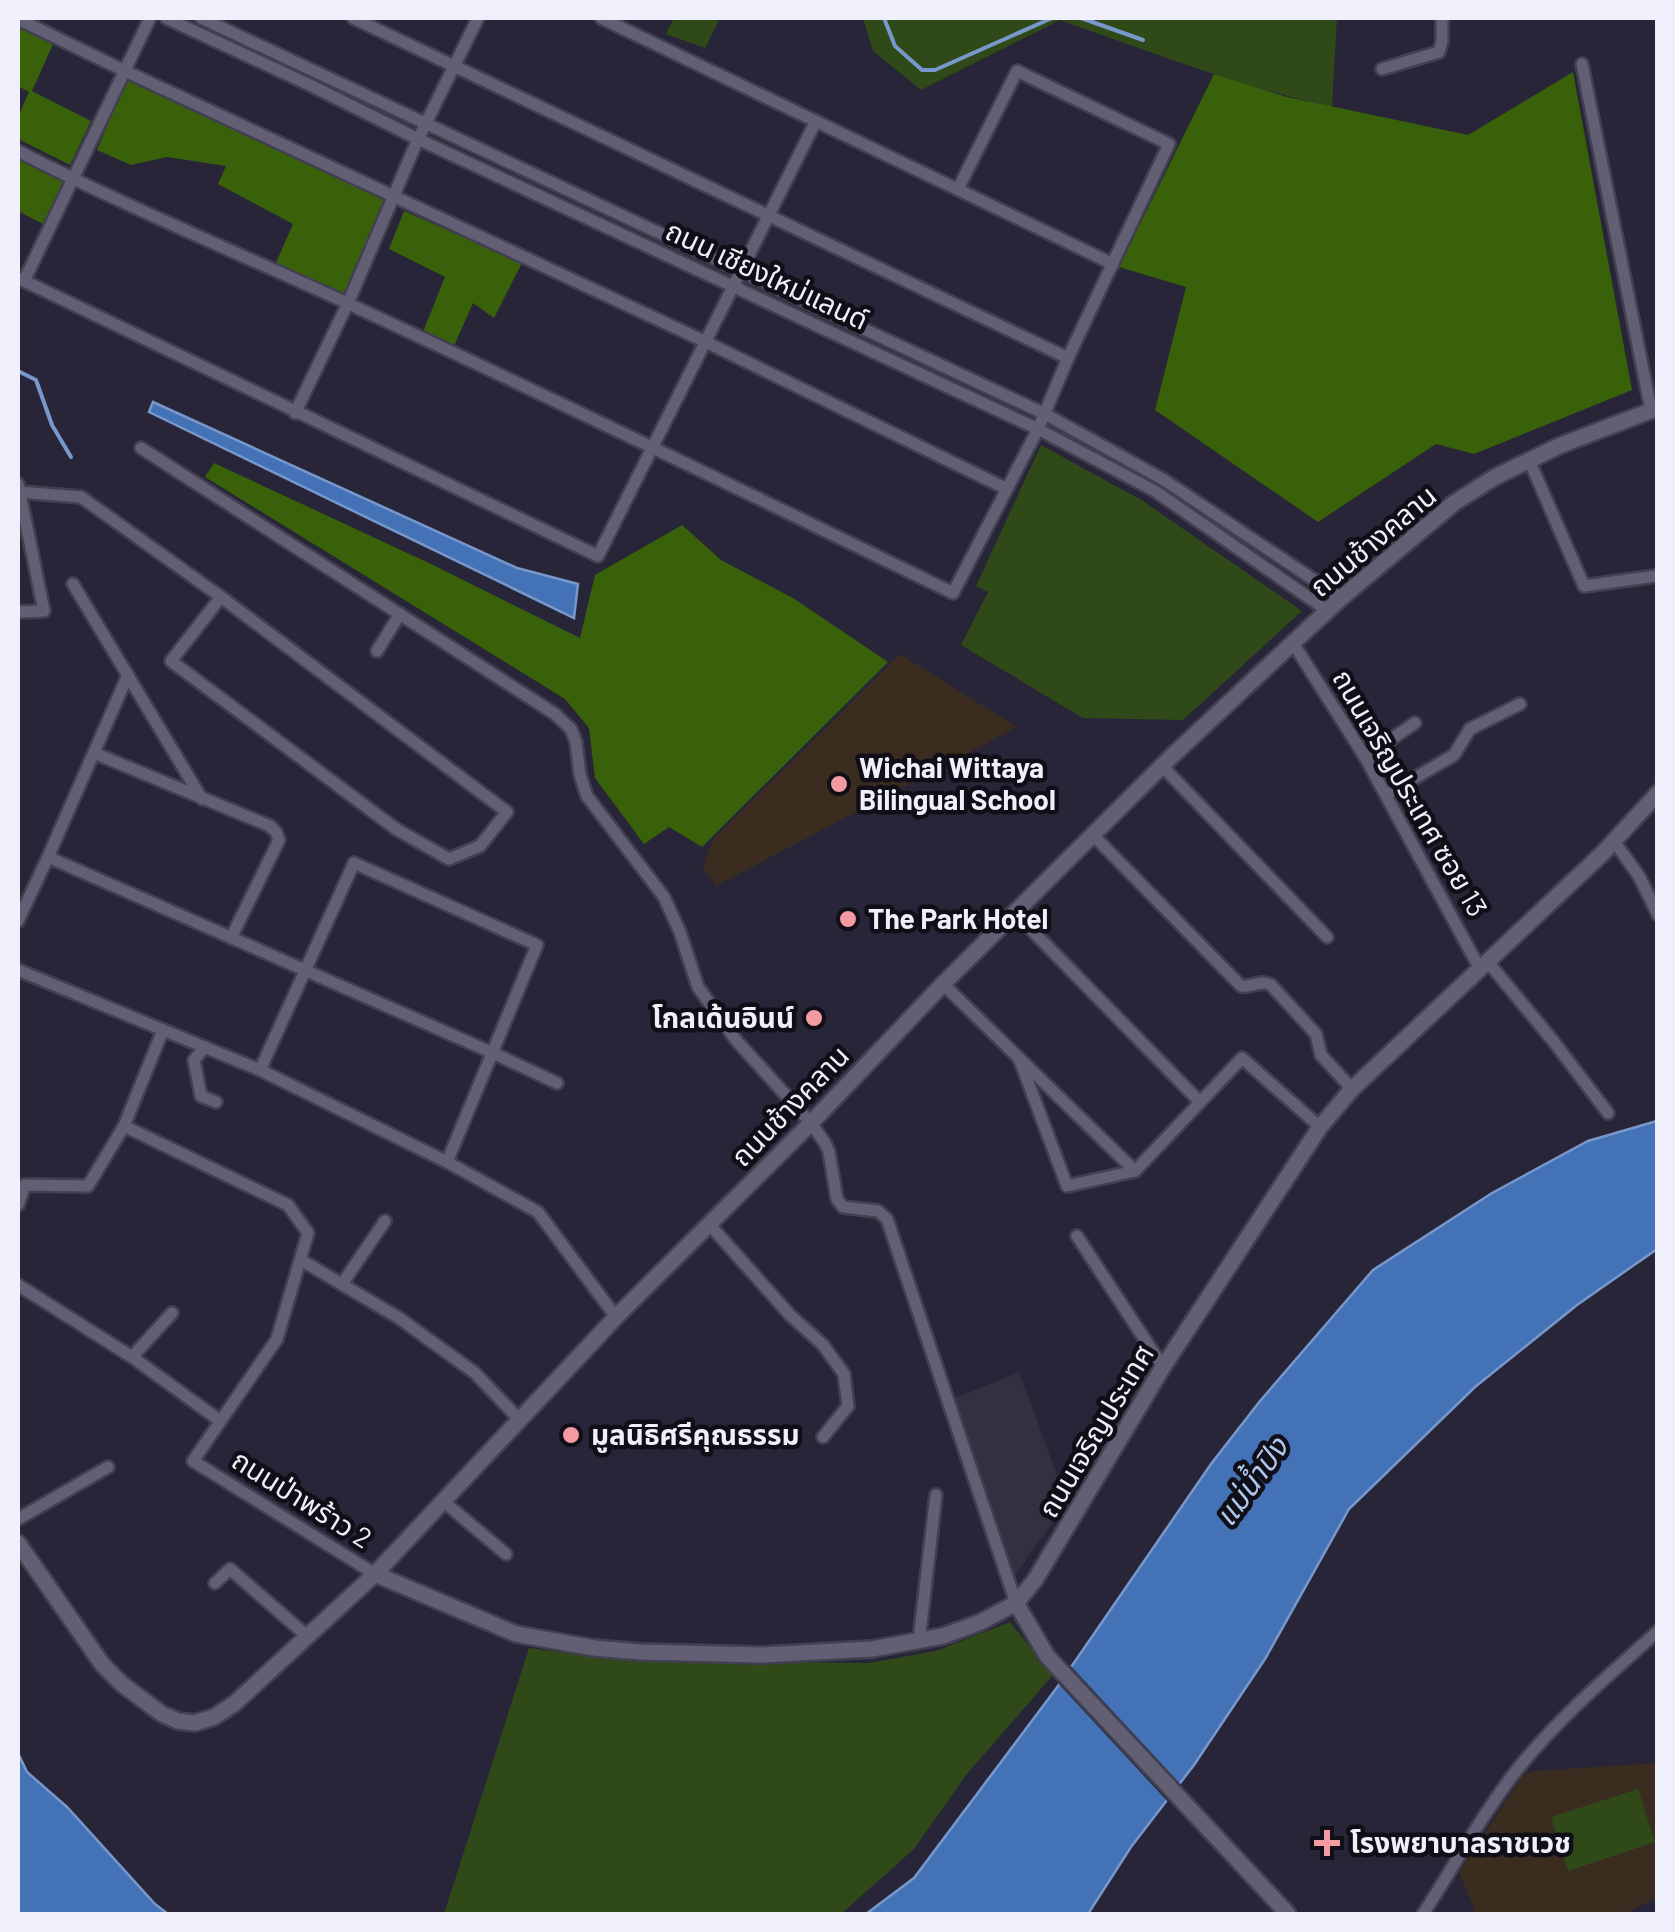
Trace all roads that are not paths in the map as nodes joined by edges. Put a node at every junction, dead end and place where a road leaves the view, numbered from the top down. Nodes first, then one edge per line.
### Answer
1 (150, 18) edge
2 (166, 18) edge
3 (201, 18) edge
4 (354, 18) edge
5 (478, 18) edge
6 (602, 18) edge
7 (1442, 18) edge
8 (18, 19) edge
9 (1582, 64) dead end
10 (454, 67) junction
11 (1382, 70) dead end
12 (125, 71) junction
13 (816, 121) junction
14 (426, 125) junction
15 (418, 139) junction
16 (18, 151) edge
17 (72, 179) junction
18 (958, 189) junction
19 (394, 196) junction
20 (769, 215) junction
21 (1113, 264) junction
22 (741, 270) junction
23 (21, 279) edge
24 (733, 287) junction
25 (348, 303) junction
26 (706, 342) junction
27 (1068, 358) junction
28 (1654, 409) edge
29 (295, 413) junction
30 (1044, 414) junction
31 (1038, 430) junction
32 (653, 447) junction
33 (141, 448) dead end
34 (1530, 460) junction
35 (18, 488) edge
36 (1007, 489) junction
37 (1656, 576) edge
38 (73, 584) dead end
39 (220, 597) junction
40 (1341, 598) junction
41 (1328, 611) junction
42 (18, 612) edge
43 (400, 614) junction
44 (1294, 643) junction
45 (377, 651) dead end
46 (128, 675) junction
47 (1520, 704) dead end
48 (1415, 722) dead end
49 (94, 753) junction
50 (1365, 757) junction
51 (1162, 766) junction
52 (1658, 792) edge
53 (1386, 795) junction
54 (202, 799) junction
55 (1093, 835) junction
56 (1614, 840) junction
57 (48, 857) junction
58 (1015, 912) junction
59 (1658, 915) edge
60 (18, 922) edge
61 (1327, 937) dead end
62 (231, 938) junction
63 (1484, 966) junction
64 (18, 970) edge
65 (305, 970) junction
66 (944, 984) junction
67 (163, 1030) junction
68 (205, 1047) junction
69 (492, 1052) junction
70 (1019, 1058) junction
71 (260, 1070) junction
72 (557, 1083) dead end
73 (1352, 1089) junction
74 (216, 1102) dead end
75 (1200, 1102) junction
76 (1608, 1113) dead end
77 (811, 1123) junction
78 (124, 1126) junction
79 (1320, 1127) junction
80 (447, 1162) junction
81 (1135, 1171) junction
82 (18, 1205) edge
83 (385, 1222) dead end
84 (709, 1224) junction
85 (1077, 1236) dead end
86 (301, 1260) junction
87 (342, 1284) junction
88 (18, 1285) edge
89 (172, 1313) dead end
90 (616, 1317) junction
91 (132, 1357) junction
92 (1163, 1367) junction
93 (520, 1418) junction
94 (220, 1420) junction
95 (822, 1438) dead end
96 (108, 1467) dead end
97 (936, 1495) dead end
98 (443, 1501) junction
99 (18, 1519) edge
100 (18, 1543) edge
101 (506, 1554) dead end
102 (375, 1574) junction
103 (215, 1583) dead end
104 (1016, 1603) junction
105 (1658, 1631) edge
106 (307, 1636) junction
107 (919, 1641) junction
108 (1288, 1914) edge
109 (1423, 1914) edge

1 - 12 street
2 - 15 street, ถนน เชียงใหม่แลนด์
3 - 14 street, ถนน เชียงใหม่แลนด์
4 - 10 street
5 - 10 street
6 - 13 street
7 - 11 street
8 - 12 street
9 - 28 street
10 - 14 street
10 - 20 street
12 - 17 street
12 - 19 street
13 - 18 street
13 - 20 street
14 - 15 street
14 - 22 street, ถนน เชียงใหม่แลนด์
15 - 19 street
15 - 24 street, ถนน เชียงใหม่แลนด์
16 - 17 street
17 - 23 street
17 - 25 street
18 - 21 street
18 - 21 street
19 - 25 street
19 - 26 street
20 - 22 street
20 - 27 street
21 - 27 street
22 - 24 street
22 - 30 street, ถนน เชียงใหม่แลนด์
23 - 29 street
24 - 26 street
24 - 31 street, ถนน เชียงใหม่แลนด์
25 - 29 street
25 - 32 street
26 - 32 street
26 - 36 street
27 - 30 street
28 - 34 street, ถนนช้างคลาน
29 - 32 street
30 - 31 street
30 - 40 street, ถนน เชียงใหม่แลนด์
31 - 36 street
31 - 41 street, ถนน เชียงใหม่แลนด์
32 - 36 street
33 - 43 street
34 - 37 street
34 - 40 street, ถนนช้างคลาน
35 - 39 street
35 - 42 street
38 - 46 street
39 - 39 street
40 - 41 street, ถนนช้างคลาน
41 - 44 street, ถนนช้างคลาน
43 - 45 street
43 - 77 street
44 - 50 street, ถนนเจริญประเทศ ซอย 13
44 - 51 street, ถนนช้างคลาน
46 - 49 street
46 - 54 street
47 - 53 street
48 - 50 street
49 - 54 street
49 - 57 street
50 - 53 street, ถนนเจริญประเทศ ซอย 13
51 - 55 street, ถนนช้างคลาน
51 - 61 street
52 - 56 street, ถนนเจริญประเทศ
53 - 63 street, ถนนเจริญประเทศ ซอย 13
54 - 62 street
55 - 58 street, ถนนช้างคลาน
55 - 73 street
56 - 59 street
56 - 63 street, ถนนเจริญประเทศ
57 - 60 street
57 - 62 street
58 - 66 street, ถนนช้างคลาน
58 - 75 street
62 - 65 street
63 - 73 street, ถนนเจริญประเทศ
63 - 76 street, ถนนเจริญประเทศ ซอย 13
64 - 67 street
65 - 69 street
65 - 69 street
65 - 71 street
66 - 70 street
66 - 77 street, ถนนช้างคลาน
67 - 68 street
67 - 78 street
68 - 71 street
68 - 74 street
69 - 72 street
69 - 80 street
70 - 81 street
70 - 81 street
71 - 80 street
73 - 79 street, ถนนเจริญประเทศ
75 - 79 street
75 - 81 street
77 - 84 street, ถนนช้างคลาน
77 - 104 street
78 - 82 street
78 - 86 street
79 - 92 street, ถนนเจริญประเทศ
80 - 90 street
83 - 87 street
84 - 90 street, ถนนช้างคลาน
84 - 95 street
85 - 92 street
86 - 87 street
86 - 94 street
87 - 93 street
88 - 91 street
89 - 91 street
90 - 93 street, ถนนช้างคลาน
91 - 94 street
92 - 104 street, ถนนเจริญประเทศ
93 - 98 street, ถนนช้างคลาน
94 - 102 street, ถนนป่าพร้าว 2
96 - 99 street
97 - 107 street
98 - 101 street
98 - 102 street, ถนนช้างคลาน
100 - 106 street, ถนนช้างคลาน
102 - 106 street, ถนนช้างคลาน
102 - 107 street, ถนนเจริญประเทศ
103 - 106 street
104 - 107 street, ถนนเจริญประเทศ
104 - 108 street
105 - 109 street

